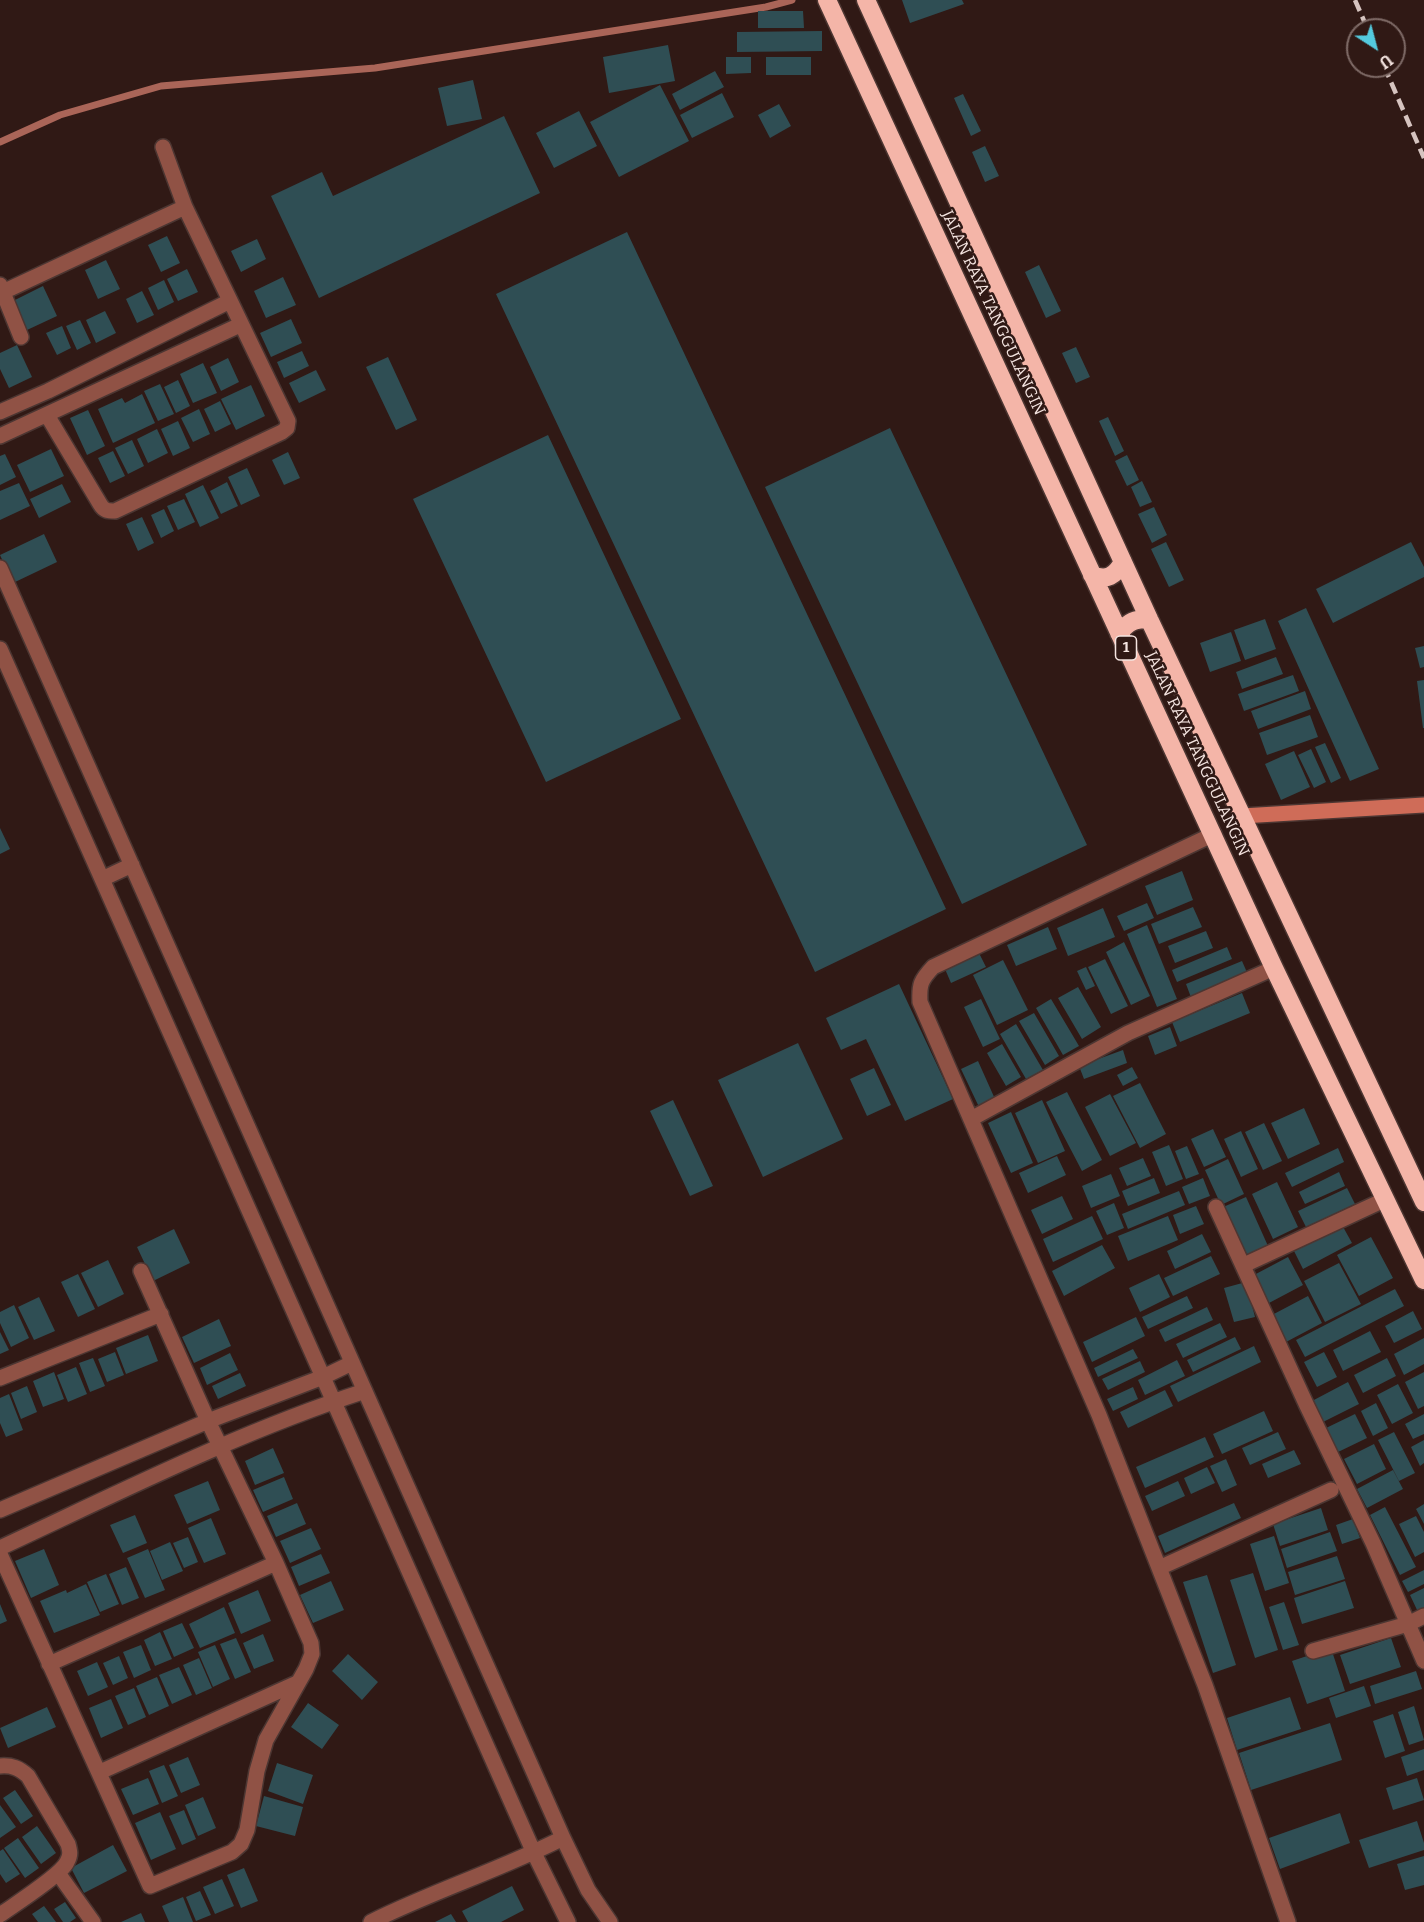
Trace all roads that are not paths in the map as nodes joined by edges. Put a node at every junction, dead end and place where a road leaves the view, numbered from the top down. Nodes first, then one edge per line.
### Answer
1 (867, 0) edge
2 (830, 7) edge
3 (163, 147) dead end
4 (185, 207) junction
5 (2, 288) edge
6 (230, 301) junction
7 (240, 325) junction
8 (21, 337) dead end
9 (0, 412) edge
10 (47, 415) junction
11 (0, 436) edge
12 (1123, 562) junction
13 (0, 568) edge
14 (1092, 575) junction
15 (1149, 619) junction
16 (1119, 633) junction
17 (0, 649) edge
18 (1424, 805) edge
19 (1242, 816) junction
20 (1214, 834) junction
21 (132, 865) junction
22 (102, 879) junction
23 (1274, 968) junction
24 (970, 1119) junction
25 (1384, 1200) junction
26 (1424, 1202) edge
27 (1216, 1207) dead end
28 (1244, 1265) junction
29 (141, 1271) dead end
30 (1424, 1280) edge
31 (161, 1314) junction
32 (352, 1363) junction
33 (323, 1377) junction
34 (0, 1378) edge
35 (364, 1391) junction
36 (334, 1401) junction
37 (208, 1421) junction
38 (221, 1445) junction
39 (1331, 1490) dead end
40 (0, 1510) edge
41 (0, 1548) edge
42 (0, 1554) edge
43 (276, 1563) junction
44 (1159, 1568) junction
45 (1424, 1616) edge
46 (1408, 1624) junction
47 (1313, 1651) dead end
48 (1424, 1661) edge
49 (49, 1664) junction
50 (297, 1683) junction
51 (0, 1766) edge
52 (100, 1773) junction
53 (562, 1838) junction
54 (534, 1853) junction
55 (58, 1873) junction
56 (0, 1915) edge
57 (93, 1922) edge
58 (371, 1922) edge
59 (568, 1922) edge
60 (610, 1922) edge
61 (1288, 1922) edge

1 - 12 highway, JALAN RAYA TANGGULANGIN / 1
2 - 14 highway, JALAN RAYA TANGGULANGIN / 1
3 - 4 street
4 - 5 street
4 - 6 street
5 - 8 street
6 - 7 street
6 - 9 street
7 - 10 street
7 - 10 street
10 - 11 street
12 - 14 highway
12 - 15 highway, JALAN RAYA TANGGULANGIN / 1
13 - 21 street
14 - 16 highway, JALAN RAYA TANGGULANGIN / 1
15 - 16 highway
15 - 19 highway, JALAN RAYA TANGGULANGIN / 1
16 - 20 highway, JALAN RAYA TANGGULANGIN / 1
17 - 22 street
18 - 19 street
19 - 26 highway, JALAN RAYA TANGGULANGIN / 1
20 - 23 highway, JALAN RAYA TANGGULANGIN / 1
20 - 24 street
21 - 22 street
21 - 32 street
22 - 33 street
23 - 24 street
23 - 25 highway, JALAN RAYA TANGGULANGIN / 1
24 - 44 street
25 - 28 street
25 - 30 highway, JALAN RAYA TANGGULANGIN / 1
27 - 28 street
28 - 46 street
29 - 31 street
31 - 34 street
31 - 37 street
32 - 33 street
32 - 35 street
33 - 36 street
33 - 37 street
35 - 36 street
35 - 53 street
36 - 38 street
36 - 54 street
37 - 38 street
37 - 40 street
38 - 41 street
38 - 43 street
39 - 44 street
42 - 49 street
43 - 49 street
43 - 50 street
44 - 61 street
45 - 46 street
46 - 47 street
46 - 48 street
49 - 52 street
50 - 52 street
50 - 52 street
51 - 55 street
53 - 54 street
53 - 60 street
54 - 58 street
54 - 59 street
55 - 56 street
55 - 57 street

